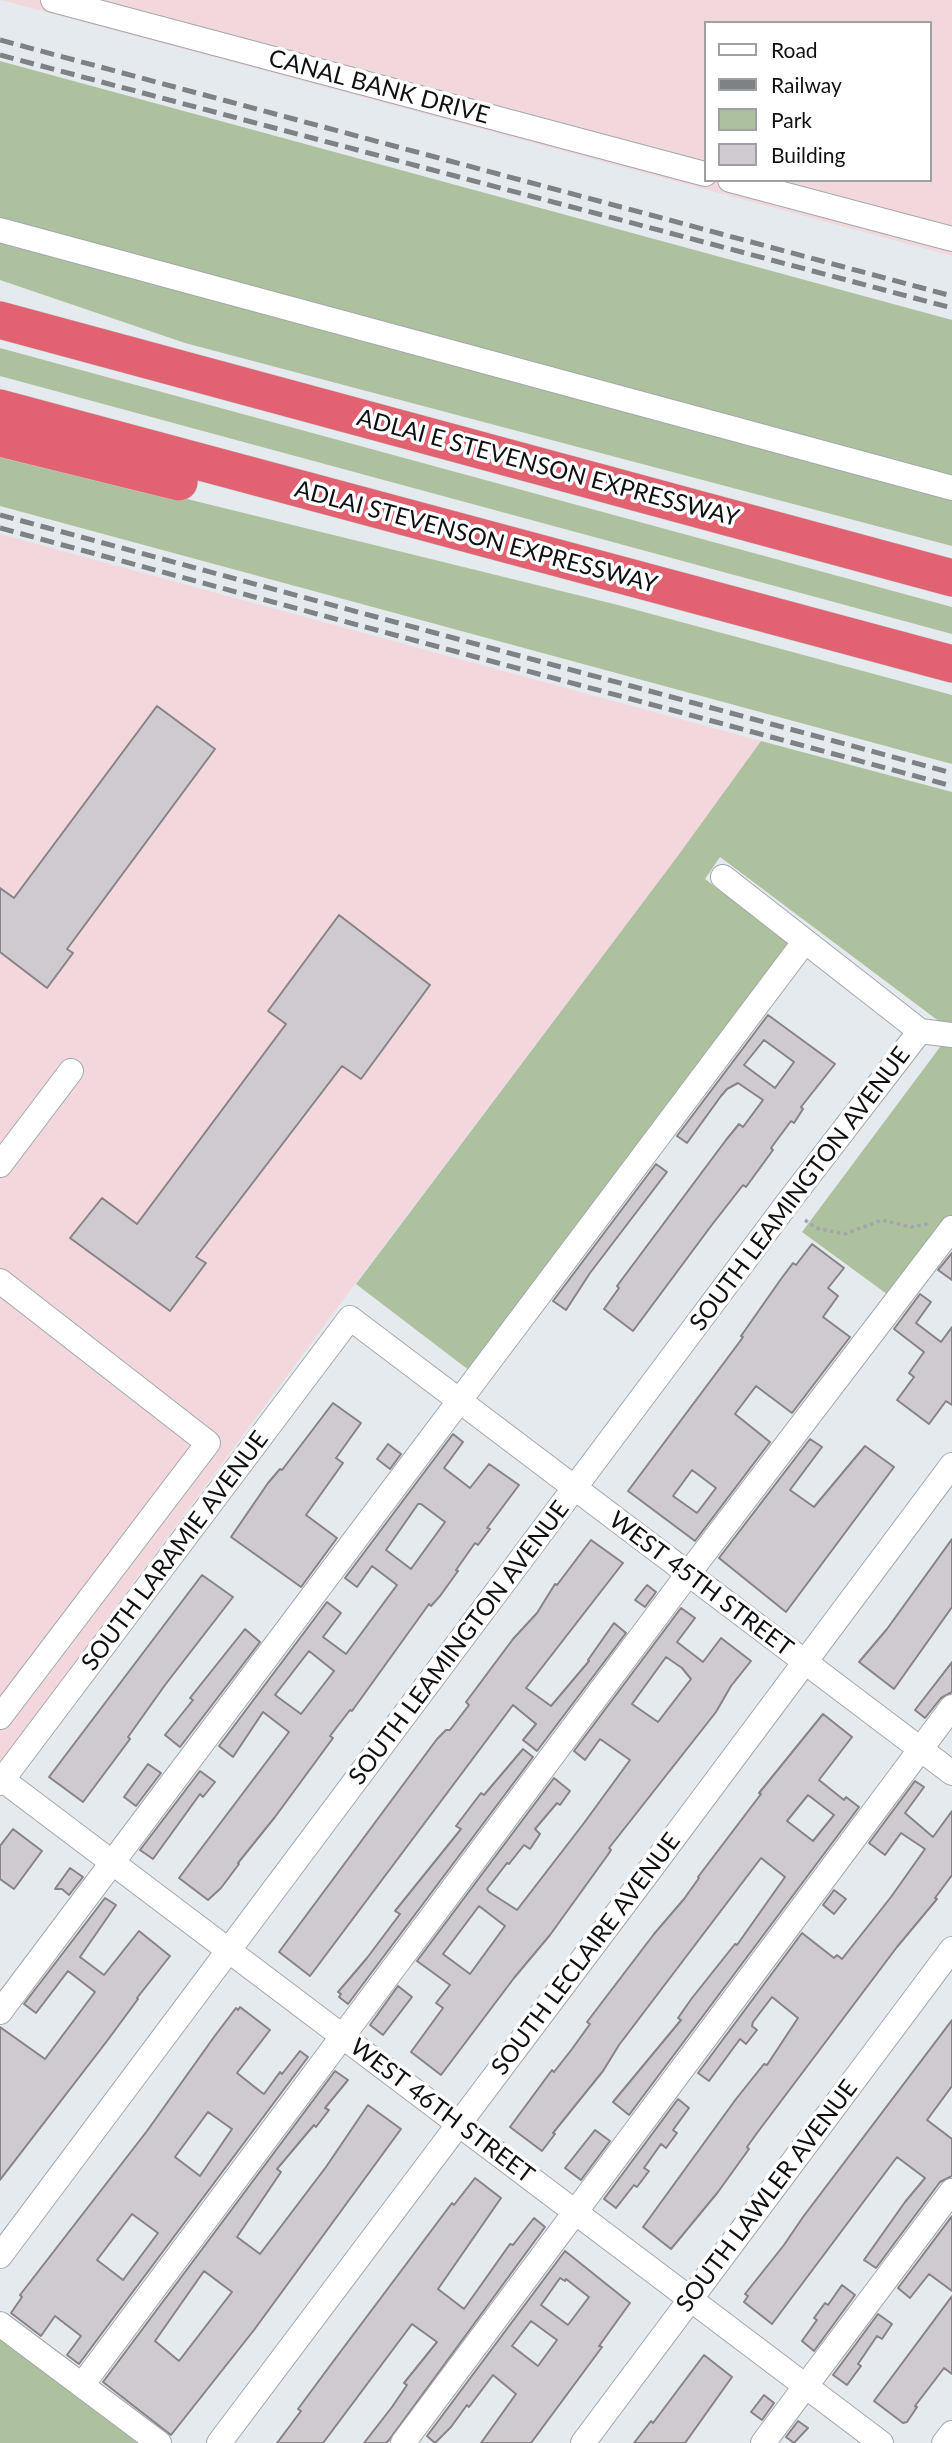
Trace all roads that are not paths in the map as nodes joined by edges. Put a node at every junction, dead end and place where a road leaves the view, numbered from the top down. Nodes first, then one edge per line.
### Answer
1 (53, 0) edge
2 (704, 174) edge
3 (738, 182) edge
4 (0, 230) edge
5 (952, 239) edge
6 (0, 301) edge
7 (0, 320) edge
8 (145, 359) junction
9 (0, 408) edge
10 (0, 438) edge
11 (952, 488) edge
12 (540, 554) junction
13 (952, 578) edge
14 (952, 664) edge
15 (723, 877) dead end
16 (804, 941) junction
17 (920, 1031) junction
18 (952, 1035) edge
19 (71, 1071) dead end
20 (0, 1165) edge
21 (942, 1226) edge
22 (0, 1281) edge
23 (350, 1318) joint
24 (458, 1400) junction
25 (952, 1465) edge
26 (576, 1489) junction
27 (688, 1574) junction
28 (806, 1663) junction
29 (952, 1707) edge
30 (0, 1717) edge
31 (921, 1750) junction
32 (952, 1773) edge
33 (1, 1781) edge
34 (112, 1862) junction
35 (228, 1949) junction
36 (952, 1949) edge
37 (0, 2012) edge
38 (344, 2037) junction
39 (458, 2123) junction
40 (952, 2191) edge
41 (574, 2211) junction
42 (0, 2256) edge
43 (690, 2299) junction
44 (0, 2324) edge
45 (82, 2385) junction
46 (805, 2386) junction
47 (952, 2433) edge
48 (159, 2443) edge
49 (219, 2443) edge
50 (403, 2443) edge
51 (583, 2443) edge
52 (763, 2443) edge
53 (881, 2443) edge
54 (944, 2443) edge

1 - 2 street, CANAL BANK DRIVE
3 - 5 street
4 - 11 street
6 - 8 highway
7 - 8 highway
8 - 13 highway, ADLAI E STEVENSON EXPRESSWAY
9 - 12 highway, ADLAI STEVENSON EXPRESSWAY
10 - 12 highway
12 - 14 highway, ADLAI STEVENSON EXPRESSWAY
15 - 16 street
16 - 17 street
16 - 24 street
17 - 18 street
17 - 26 street, SOUTH LEAMINGTON AVENUE
19 - 20 street
21 - 27 street
22 - 30 street
23 - 24 street, WEST 45TH STREET
23 - 33 street, SOUTH LARAMIE AVENUE
24 - 26 street, WEST 45TH STREET
24 - 34 street
25 - 28 street, SOUTH LECLAIRE AVENUE
26 - 27 street, WEST 45TH STREET
26 - 35 street, SOUTH LEAMINGTON AVENUE
27 - 28 street, WEST 45TH STREET
27 - 38 street
28 - 31 street, WEST 45TH STREET
28 - 39 street, SOUTH LECLAIRE AVENUE
29 - 31 street
31 - 32 street, WEST 45TH STREET
31 - 41 street
33 - 34 street, WEST 46TH STREET
34 - 35 street, WEST 46TH STREET
34 - 37 street
35 - 38 street, WEST 46TH STREET
35 - 42 street, SOUTH LEAMINGTON AVENUE
36 - 43 street, SOUTH LAWLER AVENUE
38 - 39 street, WEST 46TH STREET
38 - 45 street
39 - 41 street, WEST 46TH STREET
39 - 49 street, SOUTH LECLAIRE AVENUE
40 - 46 street
41 - 43 street, WEST 46TH STREET
41 - 50 street
43 - 46 street, WEST 46TH STREET
43 - 51 street, SOUTH LAWLER AVENUE
44 - 45 street
45 - 48 street
46 - 52 street
46 - 53 street, WEST 46TH STREET
47 - 54 street

